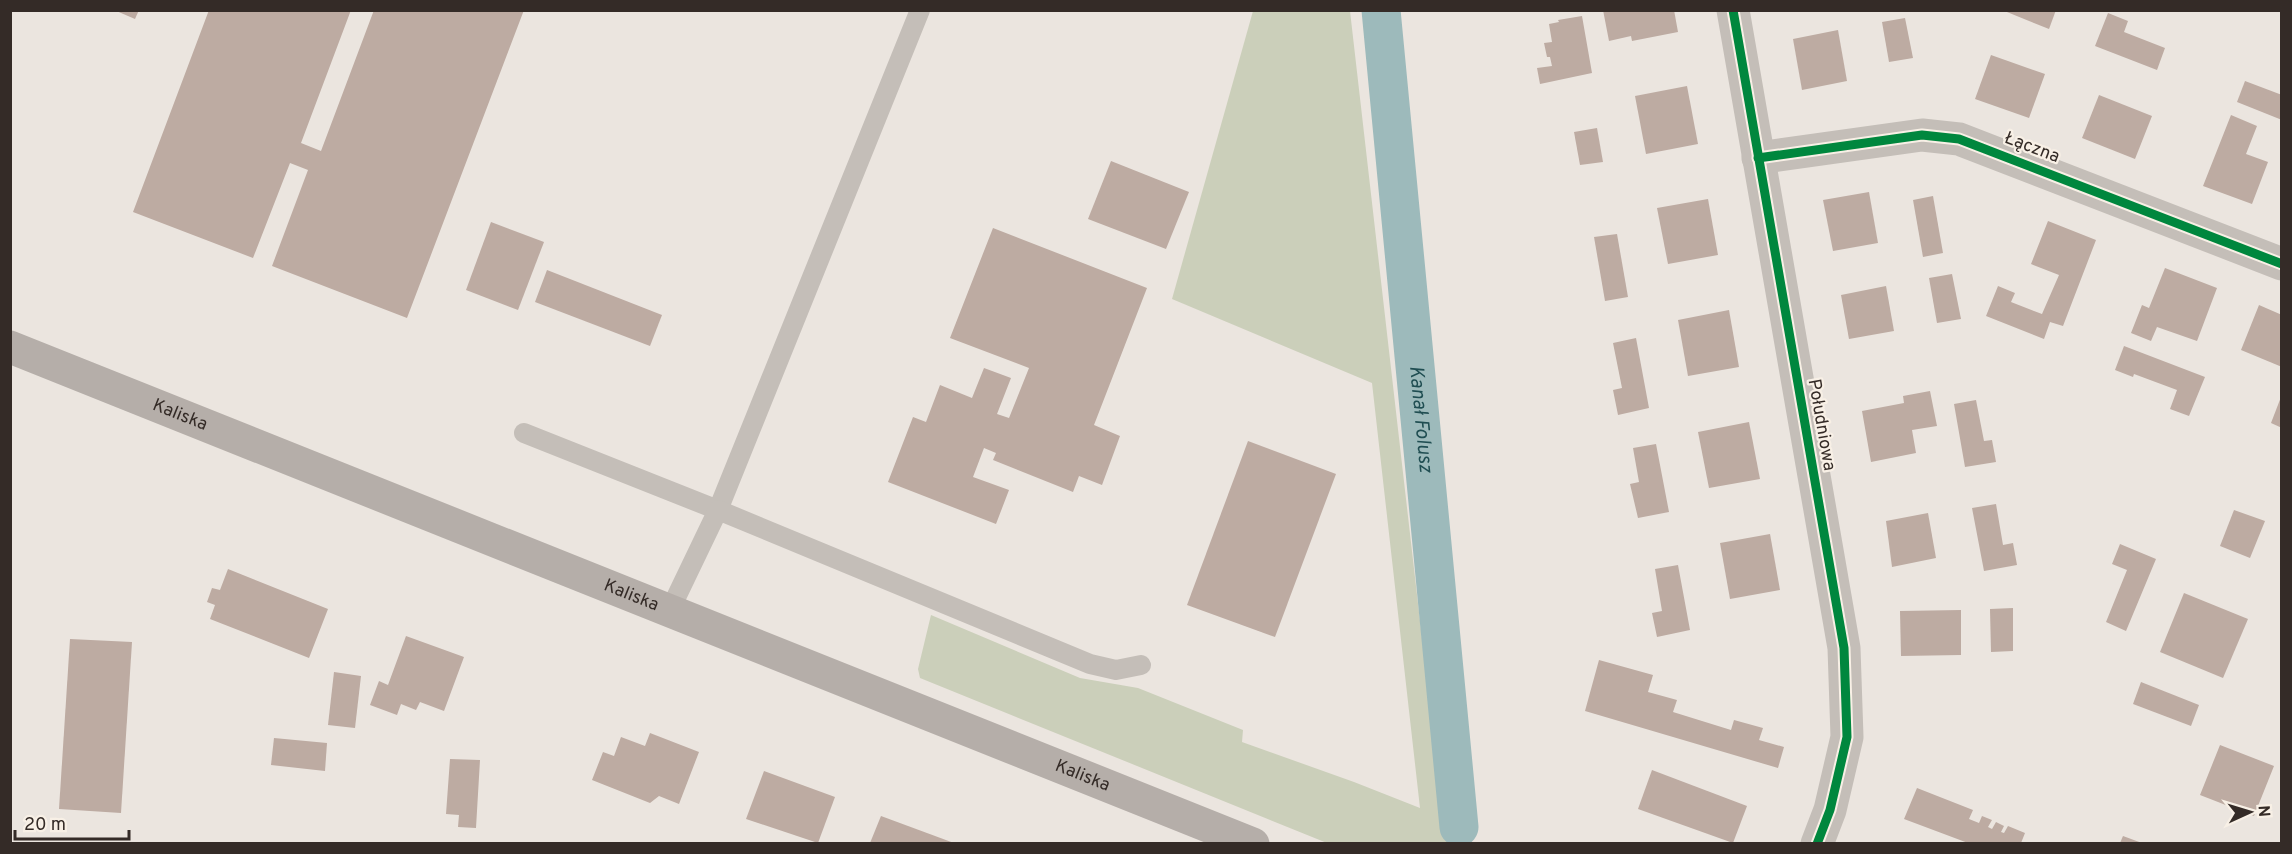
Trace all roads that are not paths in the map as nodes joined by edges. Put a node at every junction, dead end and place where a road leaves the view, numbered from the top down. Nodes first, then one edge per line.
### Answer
1 (920, 10) edge
2 (1733, 10) edge
3 (1758, 158) junction
4 (2282, 264) edge
5 (10, 347) edge
6 (524, 433) dead end
7 (718, 510) junction
8 (670, 610) junction
9 (1142, 665) dead end
10 (1253, 843) edge
11 (1817, 843) edge

1 - 7 lane
2 - 3 street, Południowa
3 - 4 street, Łączna
3 - 11 street, Południowa
5 - 8 main road, Kaliska
6 - 7 lane
7 - 8 lane
7 - 9 lane
8 - 10 main road, Kaliska

